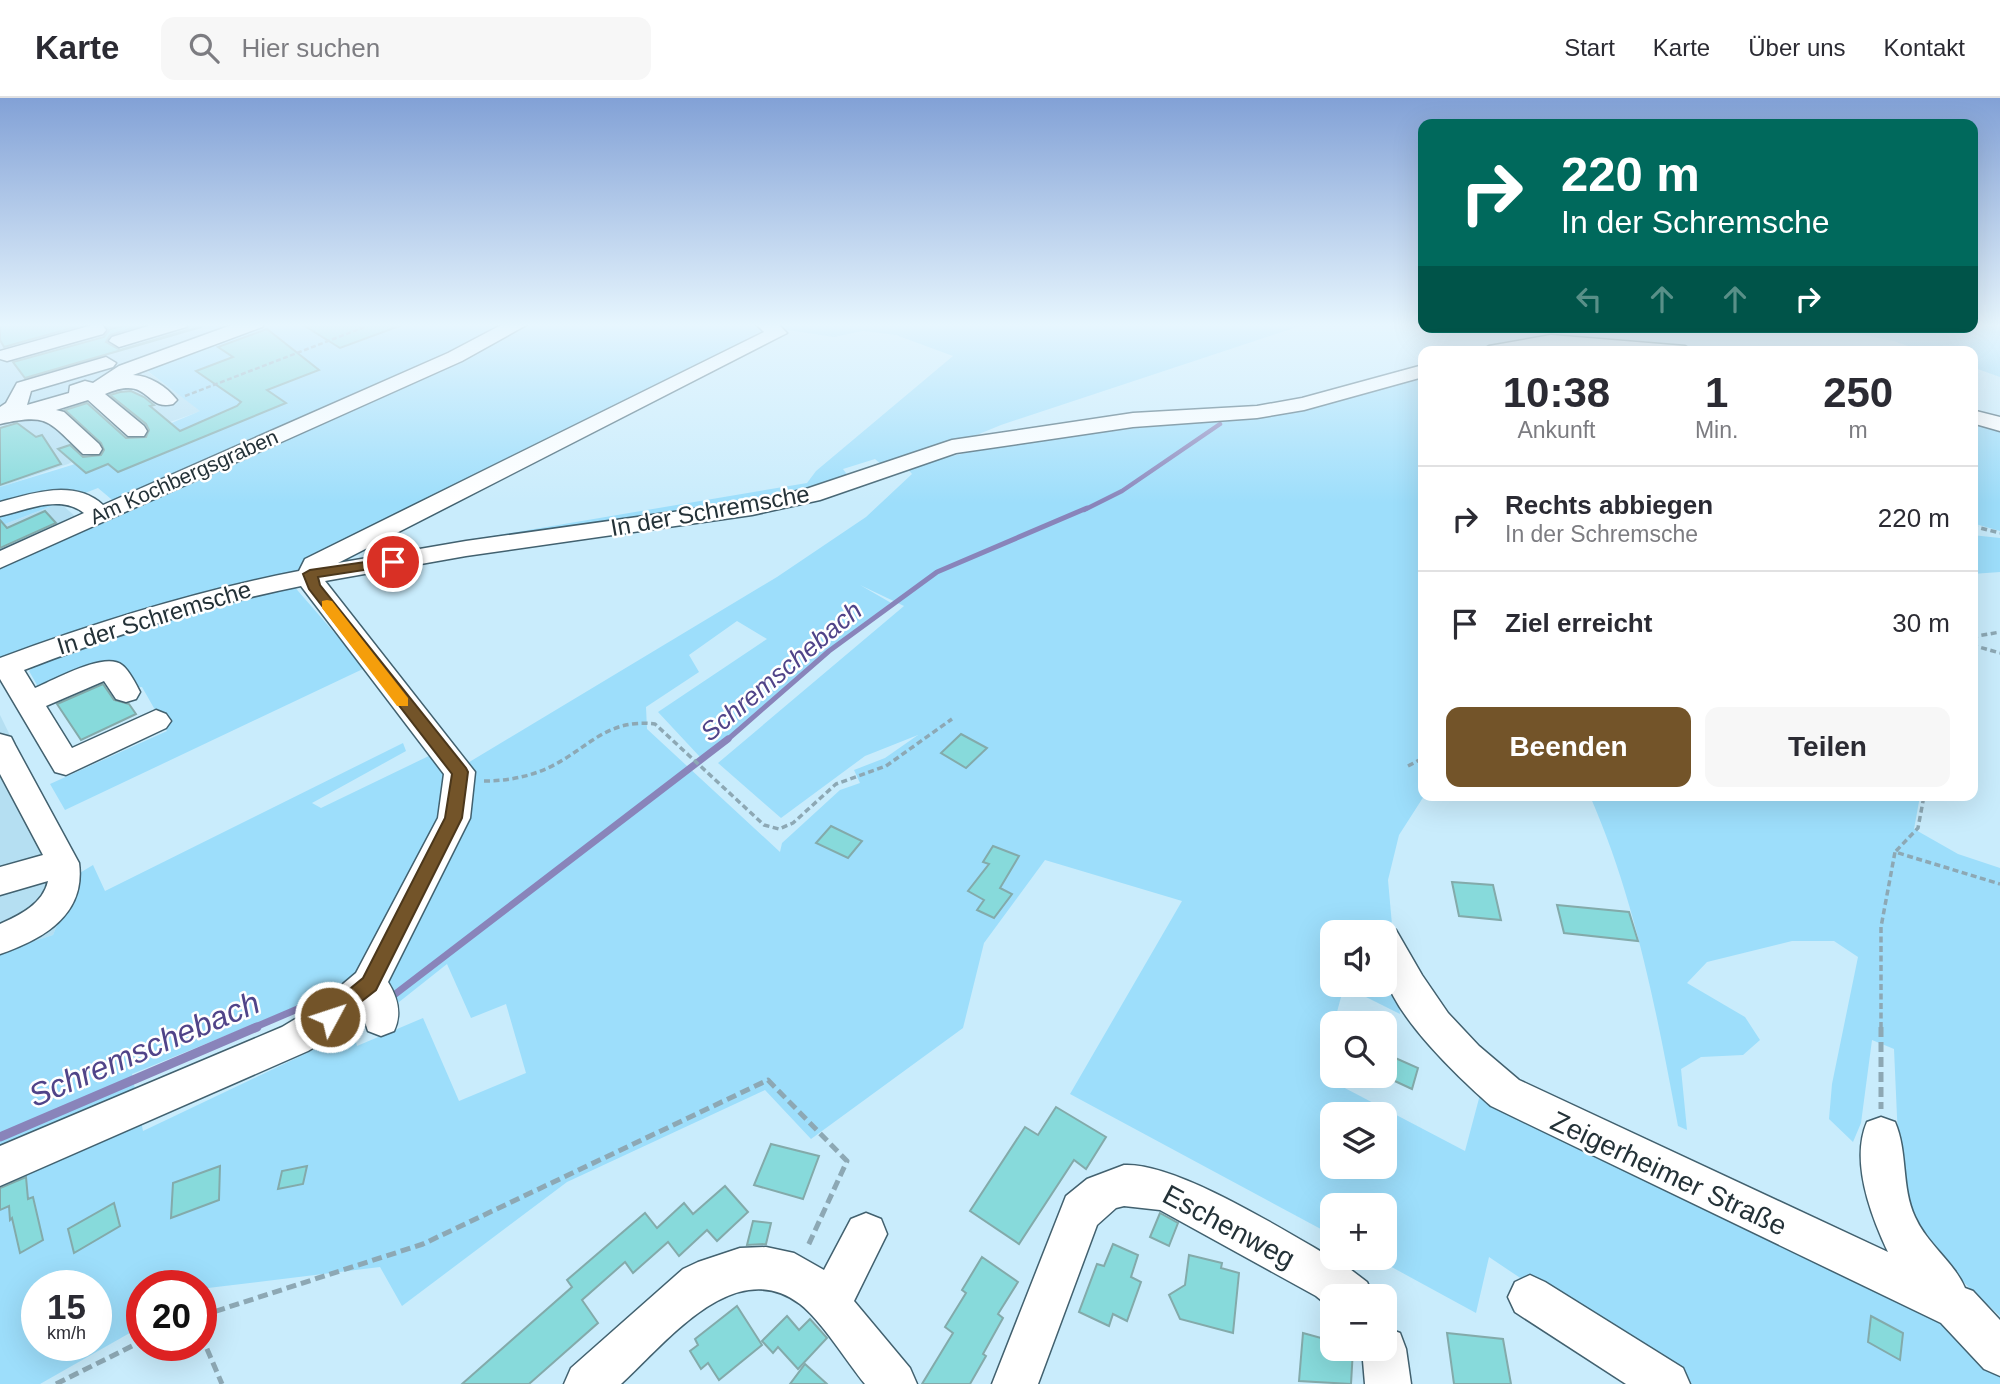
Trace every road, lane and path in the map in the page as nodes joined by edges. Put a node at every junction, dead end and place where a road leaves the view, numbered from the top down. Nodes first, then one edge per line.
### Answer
1 (5, 383) edge
2 (34, 383) edge
3 (67, 383) edge
4 (119, 383) edge
5 (144, 383) edge
6 (224, 383) edge
7 (397, 383) edge
8 (676, 383) edge
9 (1380, 383) edge
10 (166, 400) joint
11 (34, 406) junction
12 (0, 416) edge
13 (1978, 418) edge
14 (2000, 424) edge
15 (136, 431) dead end
16 (91, 449) dead end
17 (8, 515) edge
18 (100, 515) junction
19 (1978, 528) edge
20 (2000, 533) edge
21 (37, 544) junction
22 (0, 560) edge
23 (310, 574) junction
24 (2000, 632) edge
25 (1978, 636) edge
26 (1978, 647) edge
27 (2000, 653) edge
28 (4, 667) edge
29 (126, 692) dead end
30 (30, 701) junction
31 (952, 719) dead end
32 (156, 721) dead end
33 (0, 745) edge
34 (1418, 761) edge
35 (1408, 766) dead end
36 (460, 772) junction
37 (1923, 801) edge
38 (1895, 852) junction
39 (63, 863) junction
40 (0, 881) edge
41 (2000, 884) edge
42 (0, 939) edge
43 (1397, 966) edge
44 (369, 984) junction
45 (381, 1019) dead end
46 (1881, 1136) joint
47 (0, 1166) edge
48 (866, 1234) dead end
49 (794, 1275) junction
50 (1335, 1284) edge
51 (1530, 1297) dead end
52 (830, 1303) junction
53 (1957, 1307) junction
54 (217, 1311) edge
55 (126, 1349) edge
56 (2000, 1353) edge
57 (212, 1361) edge
58 (1385, 1361) edge
59 (55, 1384) edge
60 (222, 1384) edge
61 (587, 1384) edge
62 (894, 1384) edge
63 (1015, 1384) edge
64 (1388, 1384) edge
65 (1667, 1384) edge

1 - 12 street
2 - 12 street
3 - 11 street
4 - 15 street
5 - 10 street
6 - 10 path
7 - 18 street, Am Kochbergsgraben
8 - 23 street
9 - 23 street, In der Schremsche
11 - 12 street
11 - 16 street
13 - 14 street
17 - 18 street
17 - 21 street
18 - 21 street, Am Kochbergsgraben
19 - 20 path
21 - 22 street, Am Kochbergsgraben
23 - 28 street, In der Schremsche
23 - 36 street
24 - 25 path
26 - 27 path
28 - 30 street
29 - 30 street
30 - 32 street
31 - 36 path
33 - 39 street
34 - 35 path
36 - 44 street
37 - 38 path
38 - 41 path
38 - 46 path
39 - 40 street
39 - 42 street
43 - 53 street, Zeigerheimer Straße
44 - 45 street
44 - 47 street
46 - 53 street
48 - 52 street
49 - 52 street
49 - 54 path
49 - 61 street
50 - 63 street, Eschenweg
51 - 65 street
52 - 62 street
53 - 56 street, Zeigerheimer Straße
55 - 59 path
57 - 60 path
58 - 64 street

